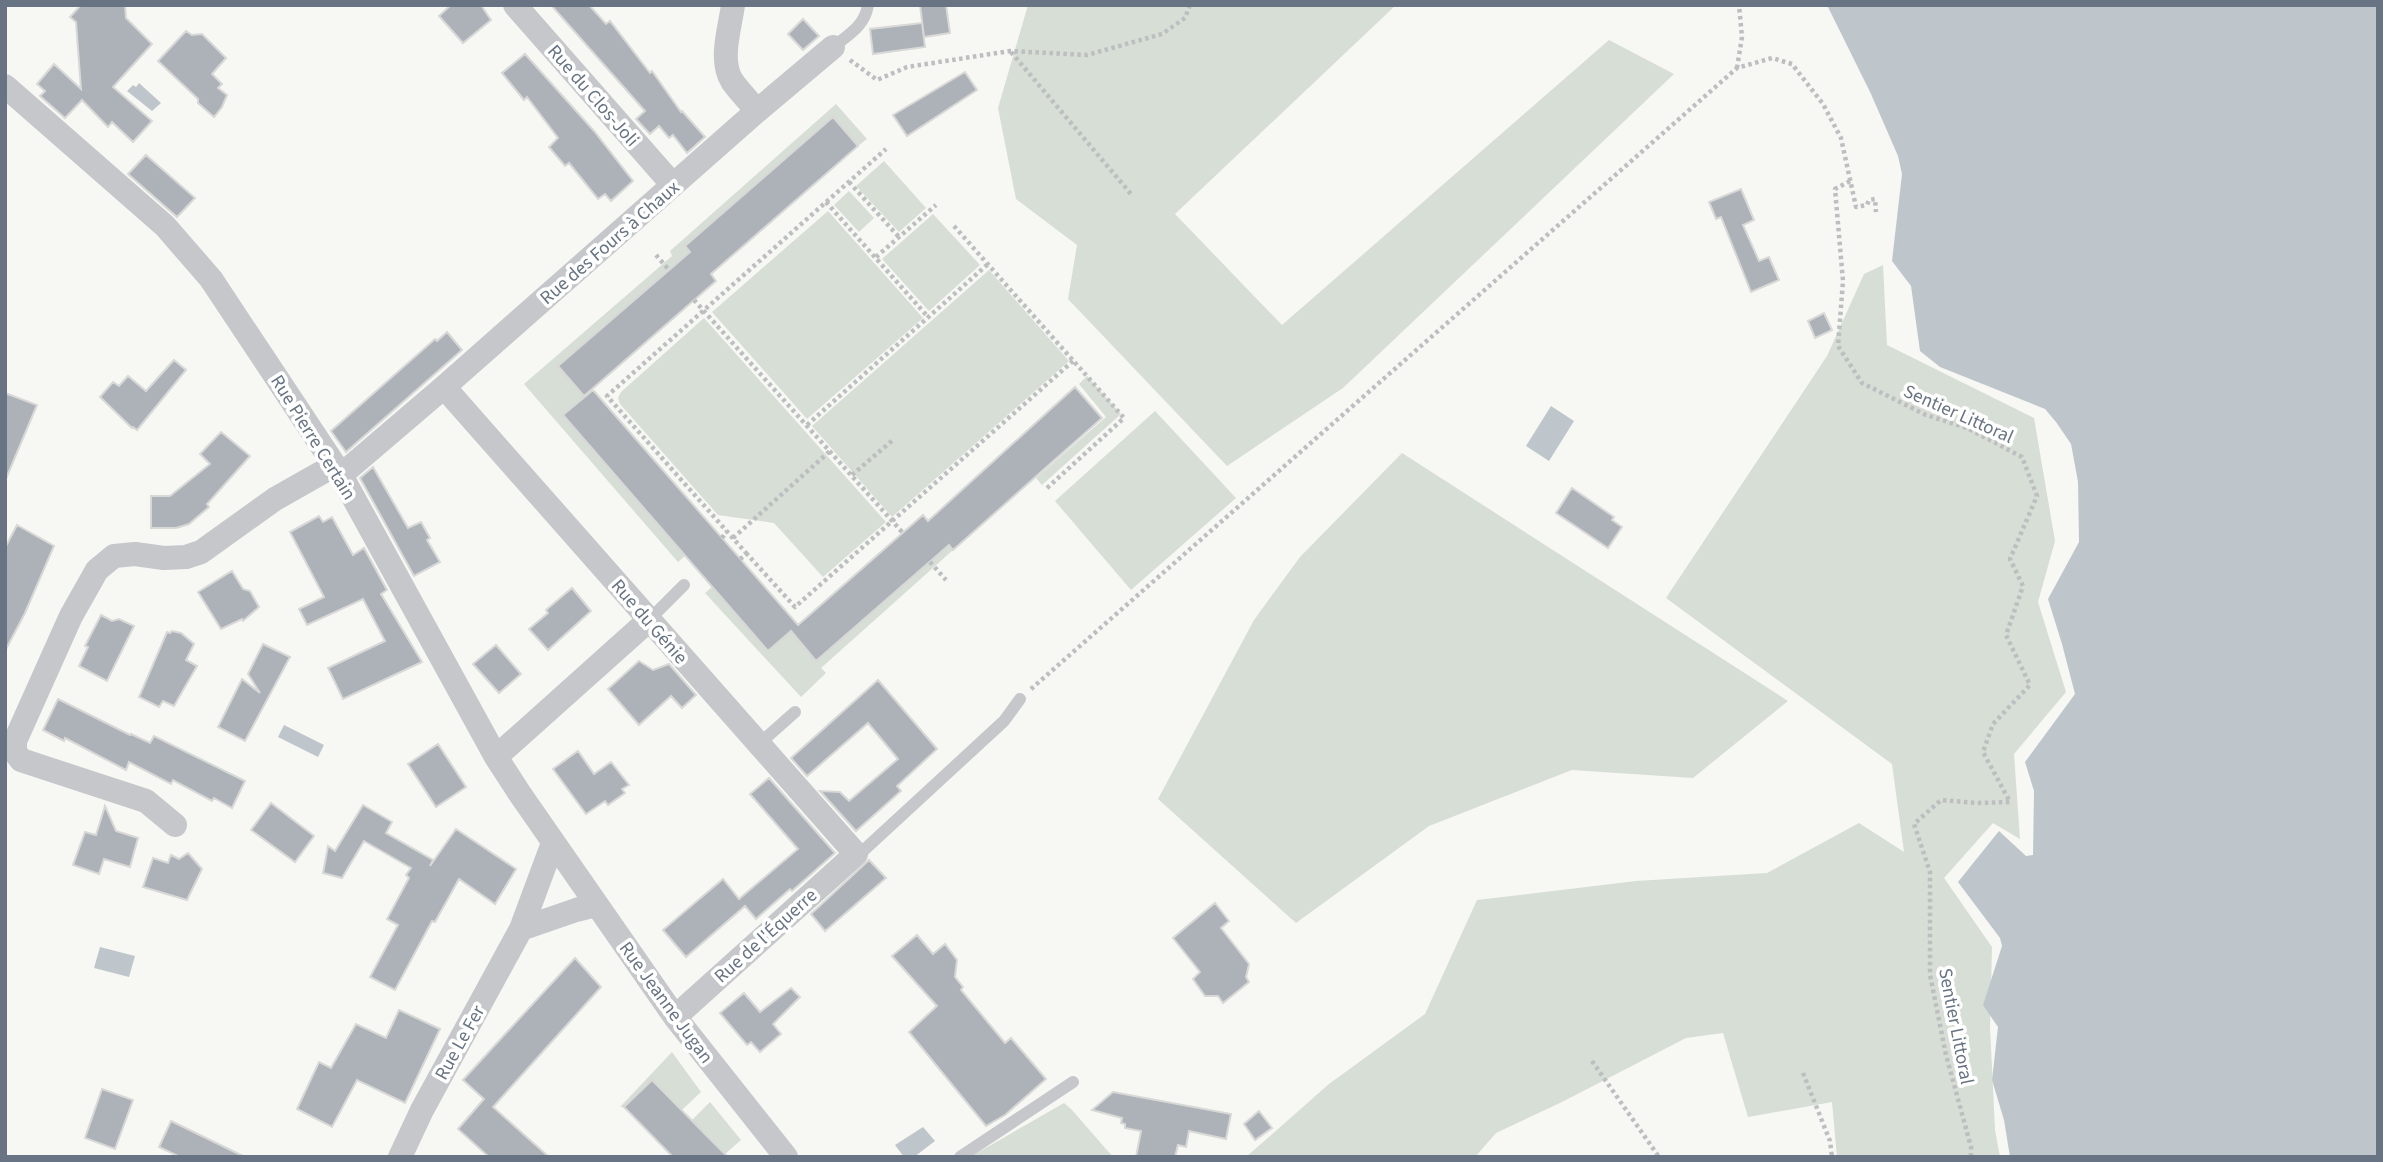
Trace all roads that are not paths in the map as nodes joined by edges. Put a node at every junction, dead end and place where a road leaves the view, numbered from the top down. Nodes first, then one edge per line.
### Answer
1 (515, 5) edge
2 (733, 5) edge
3 (868, 5) edge
4 (832, 47) joint
5 (5, 86) edge
6 (757, 111) junction
7 (673, 185) junction
8 (444, 387) junction
9 (338, 470) junction
10 (684, 585) dead end
11 (649, 620) junction
12 (1020, 699) road end
13 (796, 712) dead end
14 (759, 744) junction
15 (496, 757) junction
16 (176, 825) dead end
17 (553, 843) junction
18 (856, 854) junction
19 (596, 905) junction
20 (521, 929) junction
21 (675, 1017) junction
22 (1073, 1082) dead end
23 (400, 1157) edge
24 (786, 1157) edge
25 (960, 1157) edge

1 - 7 street, Rue du Clos-Joli
2 - 6 street
3 - 4 lane, Rue des Fours à Chaux
4 - 6 street, Rue des Fours à Chaux
5 - 9 street, Rue Pierre Certain
6 - 7 street, Rue des Fours à Chaux
7 - 8 street, Rue des Fours à Chaux
8 - 9 street, Rue des Fours à Chaux
8 - 11 street, Rue du Génie
9 - 15 street, Rue Pierre Certain
9 - 16 street, Rue des Fours à Chaux
10 - 11 lane
11 - 14 street, Rue du Génie
11 - 15 street
12 - 18 lane
13 - 14 lane
14 - 18 street, Rue du Génie
15 - 17 street, Rue Pierre Certain
17 - 19 street, Rue Jeanne Jugan
17 - 20 street, Rue Le Fer
18 - 21 street, Rue de l'Équerre
19 - 20 street
19 - 21 street, Rue Jeanne Jugan
20 - 23 street, Rue Le Fer
21 - 24 street, Rue Jeanne Jugan
22 - 25 lane

